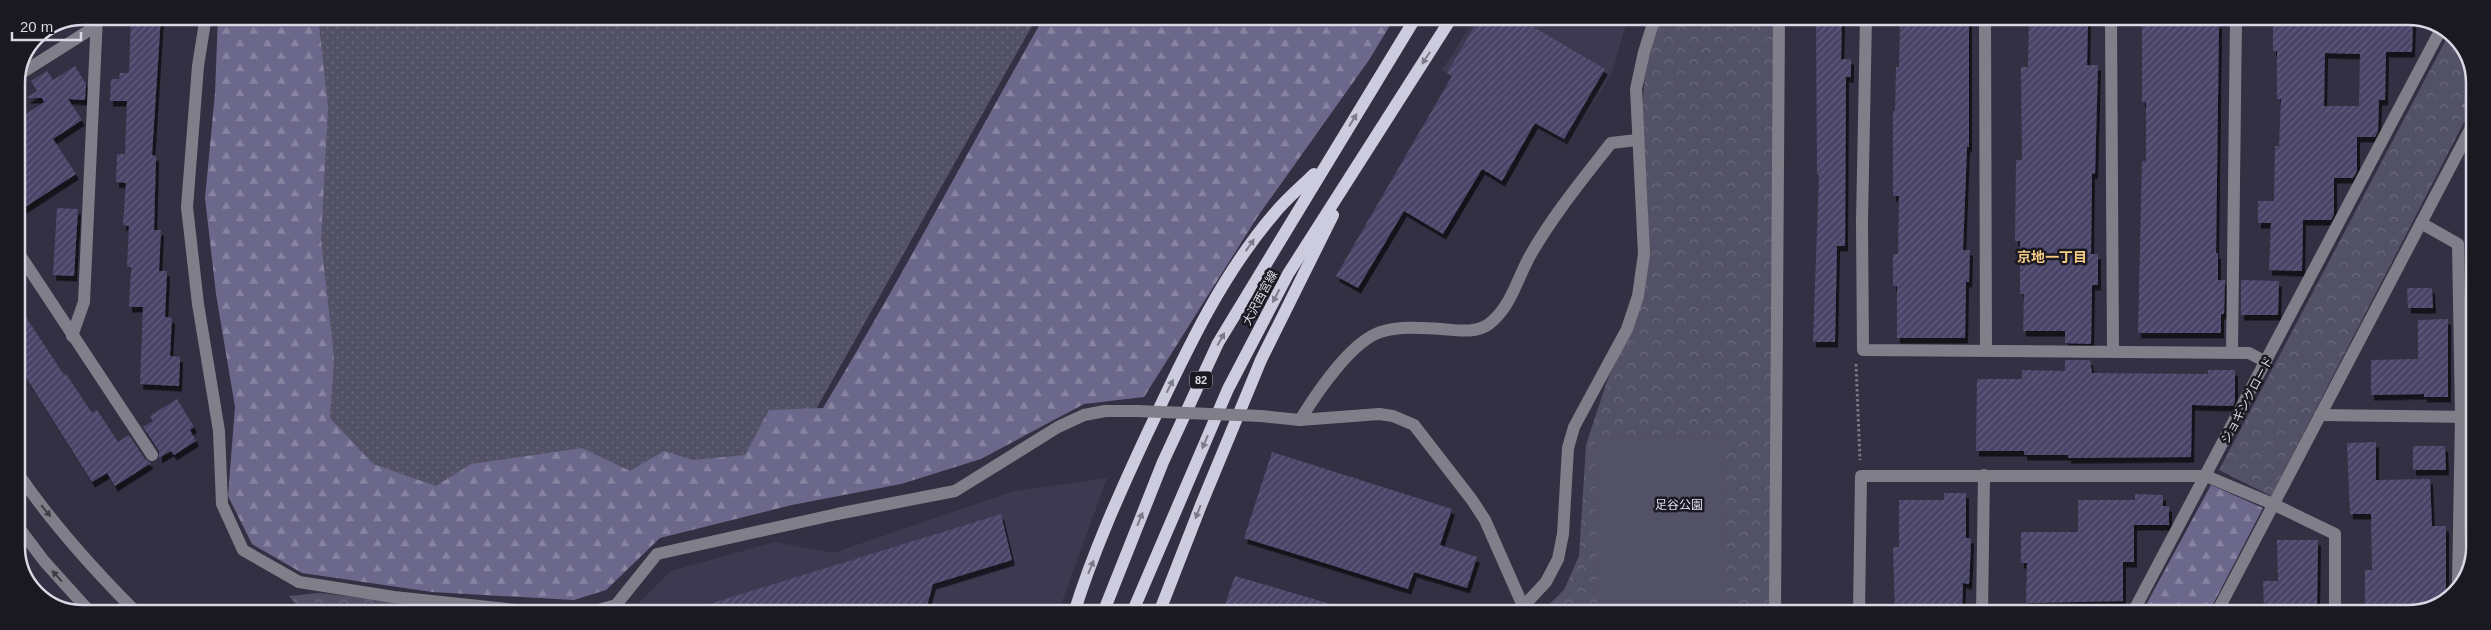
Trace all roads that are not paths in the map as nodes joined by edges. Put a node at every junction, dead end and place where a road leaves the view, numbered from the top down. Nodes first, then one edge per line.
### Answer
1 (90, 25) edge
2 (96, 25) edge
3 (205, 25) edge
4 (1411, 25) edge
5 (1447, 25) edge
6 (1652, 25) edge
7 (1779, 25) edge
8 (1866, 25) edge
9 (1985, 25) edge
10 (2111, 25) edge
11 (2236, 25) edge
12 (2438, 34) edge
13 (27, 69) edge
14 (2466, 137) edge
15 (1637, 140) junction
16 (1327, 161) junction
17 (1356, 165) junction
18 (2421, 224) junction
19 (25, 263) edge
20 (72, 336) junction
21 (1986, 351) junction
22 (2113, 351) junction
23 (2232, 352) junction
24 (2266, 362) junction
25 (2466, 397) edge
26 (2320, 415) junction
27 (2466, 416) edge
28 (1300, 420) junction
29 (2466, 435) edge
30 (152, 455) dead end
31 (1984, 475) junction
32 (2206, 476) junction
33 (25, 484) edge
34 (2274, 504) junction
35 (25, 536) edge
36 (2458, 575) edge
37 (84, 605) edge
38 (129, 605) edge
39 (469, 605) edge
40 (616, 605) edge
41 (1077, 605) edge
42 (1106, 605) edge
43 (1135, 605) edge
44 (1162, 605) edge
45 (1518, 605) edge
46 (1525, 605) edge
47 (1776, 605) edge
48 (1859, 605) edge
49 (1982, 605) edge
50 (2137, 605) edge
51 (2221, 605) edge
52 (2335, 605) edge

1 - 13 street
2 - 20 street
3 - 39 street
16 -> 4 main road, 大沢西宮線 / 82
5 -> 17 main road, 大沢西宮線 / 82
6 - 15 street
7 - 47 street
8 - 21 street
9 - 21 street
10 - 22 street
11 - 23 street
12 - 24 street
14 - 18 street
15 - 28 street
15 - 46 street
41 -> 16 main road
42 -> 16 main road, 大沢西宮線 / 82
17 -> 43 main road, 大沢西宮線 / 82
17 -> 44 main road
18 - 25 street
18 - 26 street
19 - 20 street
20 - 30 street
21 - 22 street
22 - 23 street
23 - 24 street
24 - 32 street
26 - 27 street
26 - 34 street
28 - 40 street, bridge
28 - 45 street
29 - 36 street
31 - 32 street
31 - 48 street
31 - 49 street
32 - 34 street
32 - 50 street
33 -> 38 street
34 - 51 street
34 - 52 street
37 -> 35 street

